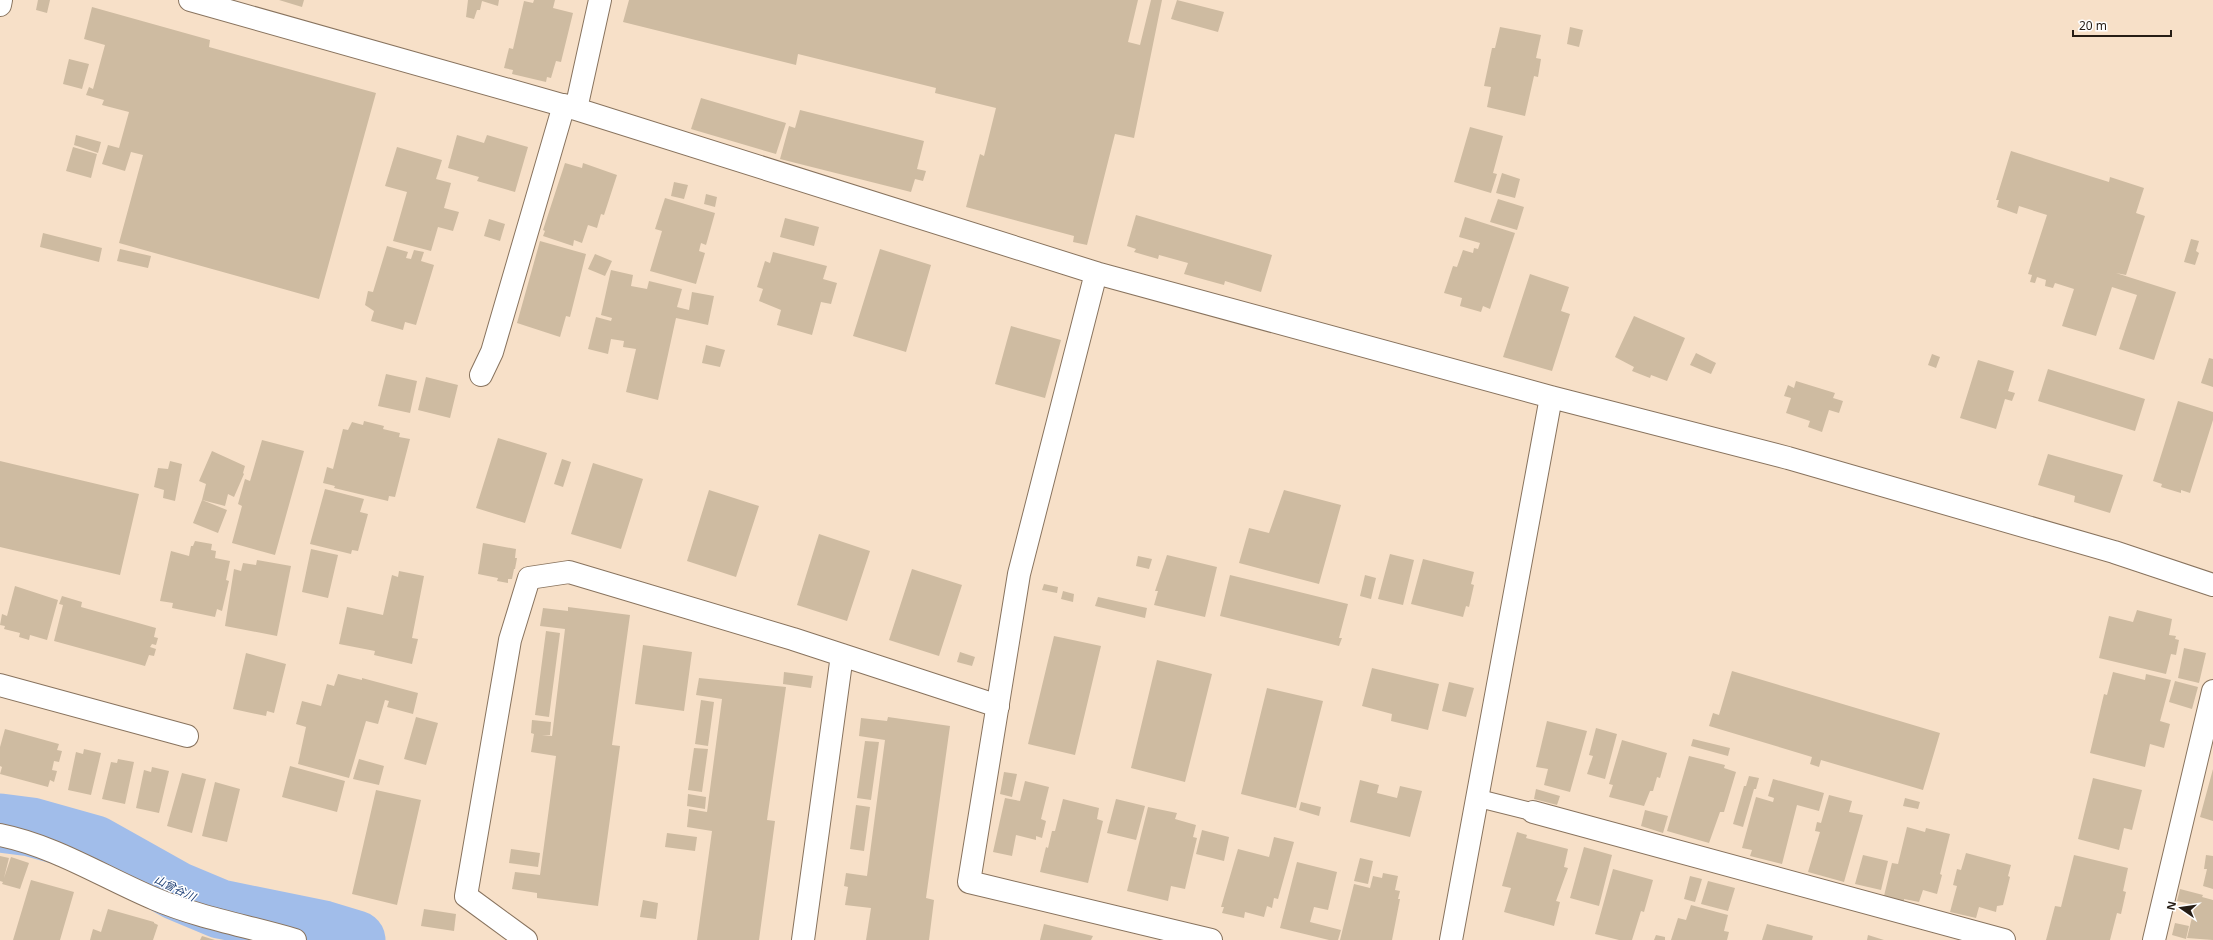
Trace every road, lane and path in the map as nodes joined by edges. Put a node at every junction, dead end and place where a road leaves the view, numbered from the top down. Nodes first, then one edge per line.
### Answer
1 (1, 0) edge
2 (190, 0) edge
3 (600, 0) edge
4 (0, 5) edge
5 (570, 107) junction
6 (1096, 273) junction
7 (481, 375) dead end
8 (1551, 397) junction
9 (2213, 585) edge
10 (842, 655) junction
11 (0, 685) edge
12 (2213, 690) edge
13 (998, 706) junction
14 (187, 736) dead end
15 (1477, 798) junction
16 (1533, 812) joint
17 (0, 835) edge
18 (295, 940) edge
19 (526, 940) edge
20 (803, 940) edge
21 (1211, 940) edge
22 (1451, 940) edge
23 (2004, 940) edge
24 (2154, 940) edge

1 - 4 street
2 - 5 street
3 - 5 street
5 - 6 street
5 - 7 street
6 - 8 street
6 - 13 street
8 - 9 street
8 - 15 street
10 - 13 street
10 - 19 street
10 - 20 street
11 - 14 street
12 - 24 street
13 - 21 street
15 - 16 lane
15 - 22 street
16 - 23 street
17 - 18 street

